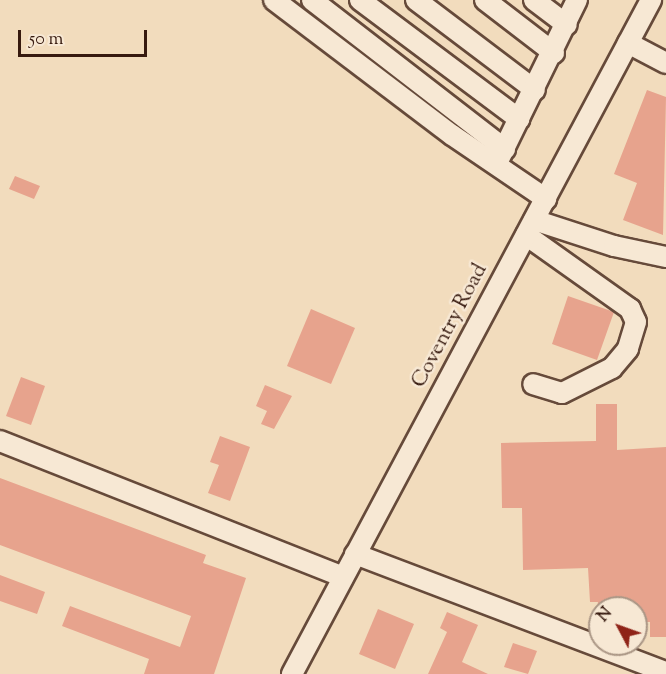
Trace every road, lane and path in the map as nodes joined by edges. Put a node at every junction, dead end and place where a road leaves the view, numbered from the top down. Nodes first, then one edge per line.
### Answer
1 (274, 0) edge
2 (312, 0) edge
3 (360, 0) edge
4 (416, 0) edge
5 (485, 0) edge
6 (534, 0) edge
7 (578, 0) edge
8 (651, 0) edge
9 (567, 25) junction
10 (628, 43) junction
11 (554, 53) junction
12 (666, 63) edge
13 (535, 90) junction
14 (519, 119) junction
15 (500, 157) junction
16 (546, 199) junction
17 (530, 228) junction
18 (666, 256) edge
19 (533, 384) dead end
20 (0, 441) edge
21 (355, 554) junction
22 (343, 577) junction
23 (666, 672) edge
24 (292, 674) edge

1 - 15 street
2 - 15 street
3 - 14 street
4 - 13 street
5 - 11 street
6 - 9 street
7 - 9 street
8 - 10 street, Coventry Road
9 - 11 street
10 - 12 street
10 - 16 street, Coventry Road
11 - 13 street
13 - 14 street
14 - 15 street
15 - 16 street
16 - 17 street, Coventry Road
17 - 18 street
17 - 19 street
17 - 21 street, Coventry Road
20 - 22 street
21 - 22 street, Coventry Road
21 - 23 street
22 - 24 street, Coventry Road

